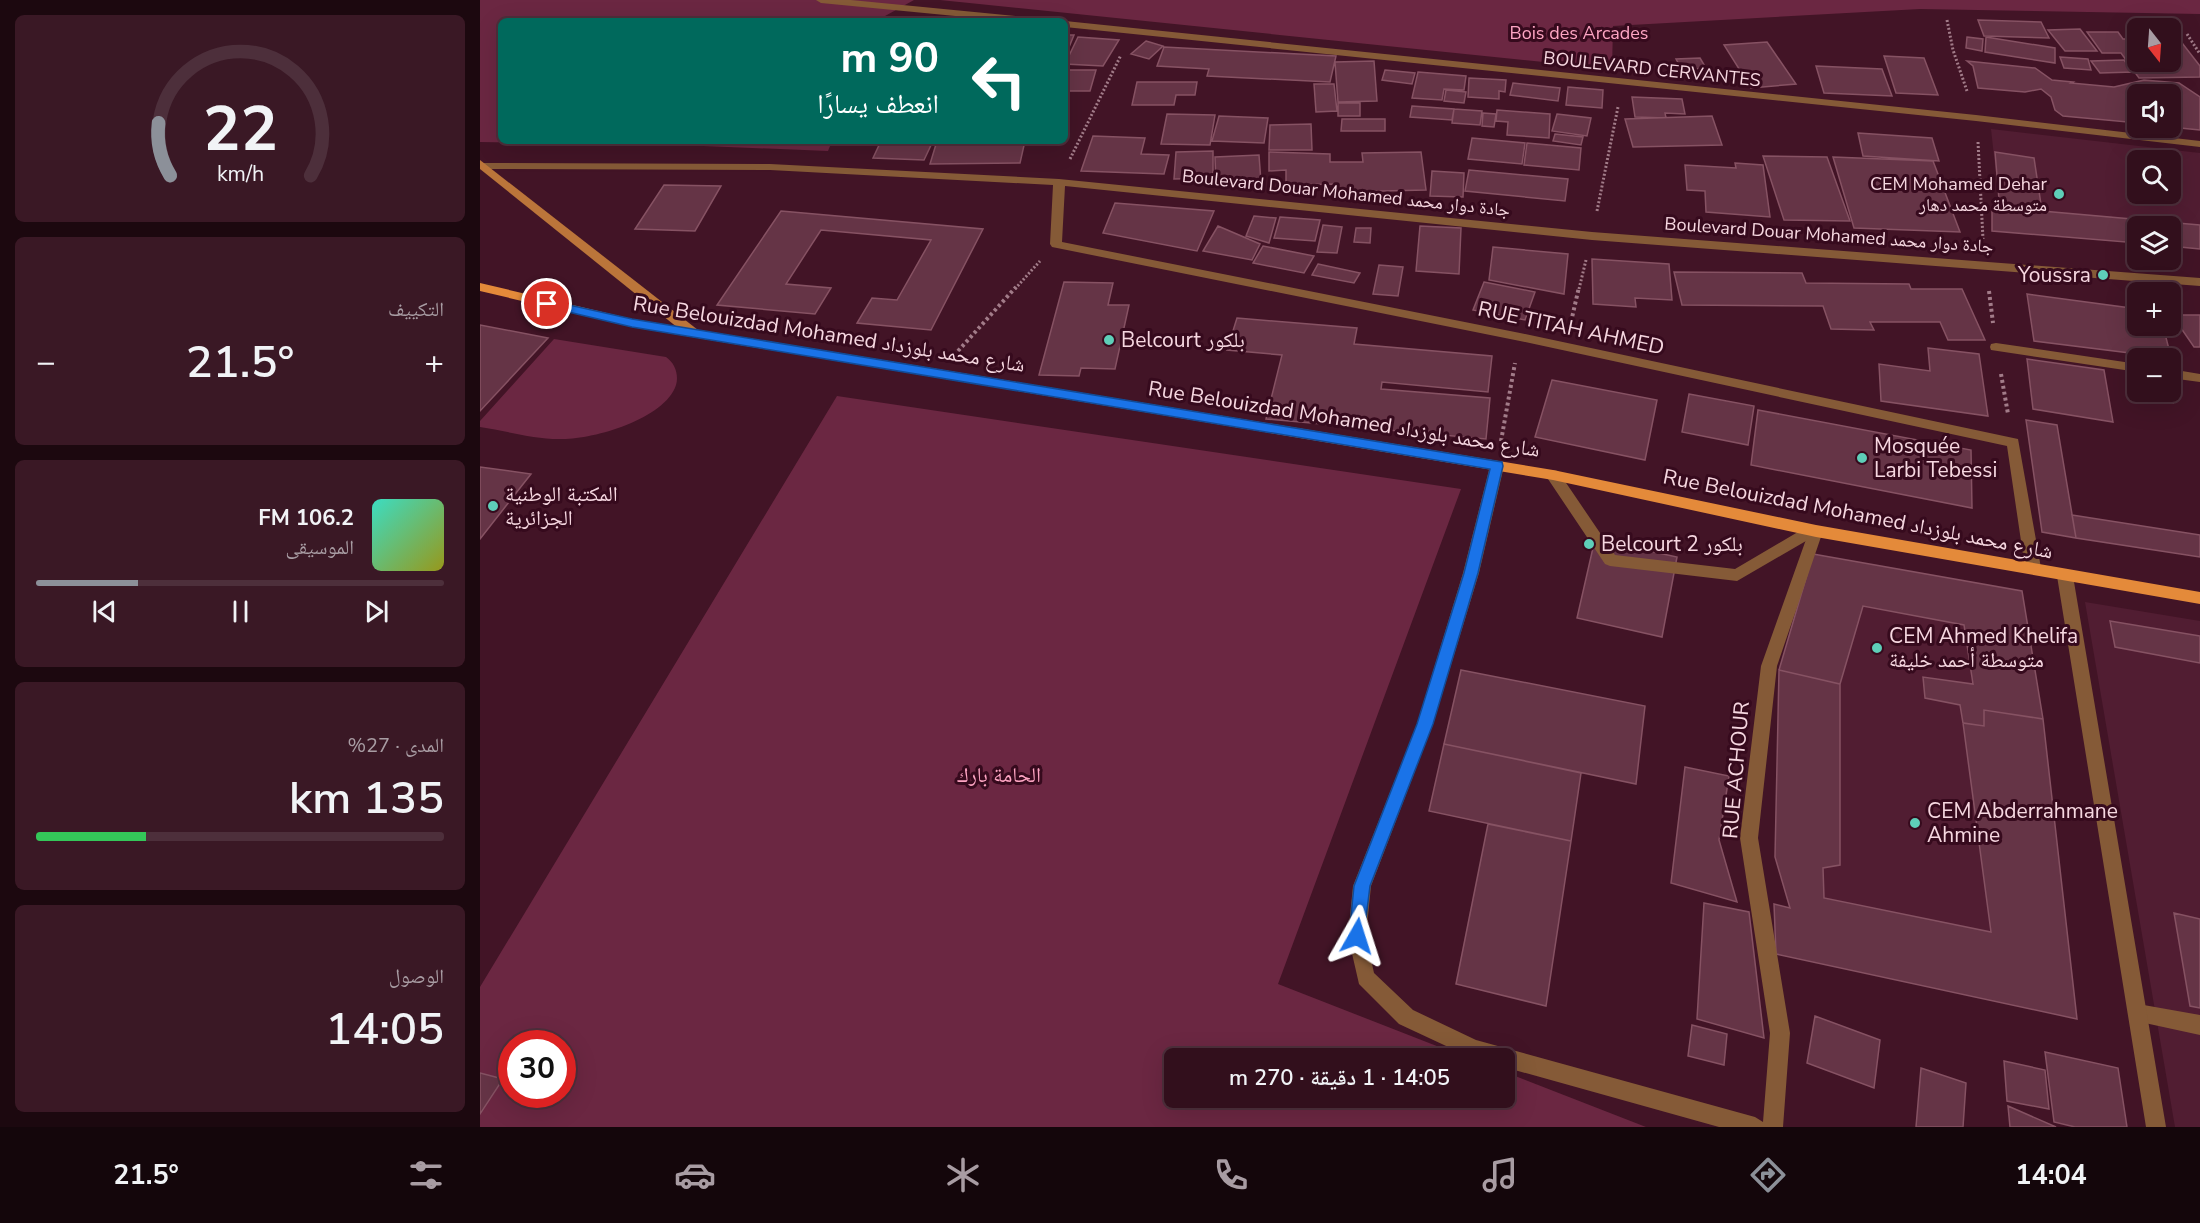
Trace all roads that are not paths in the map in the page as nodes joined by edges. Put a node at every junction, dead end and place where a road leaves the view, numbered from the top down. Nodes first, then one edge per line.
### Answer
1 (821, 0) edge
2 (1006, 18) edge
3 (1068, 24) edge
4 (2200, 144) edge
5 (482, 165) edge
6 (1059, 182) junction
7 (2200, 282) edge
8 (480, 286) edge
9 (693, 333) junction
10 (1996, 347) road end
11 (2127, 366) edge
12 (2181, 375) edge
13 (2200, 378) edge
14 (1497, 466) junction
15 (1553, 475) junction
16 (1815, 530) junction
17 (2033, 568) junction
18 (2065, 576) junction
19 (2200, 598) edge
20 (2138, 1013) junction
21 (2200, 1025) edge
22 (1755, 1127) edge
23 (1773, 1127) edge
24 (2156, 1127) edge

1 - 2 street
3 - 4 street, BOULEVARD CERVANTES
5 - 6 street, Boulevard Douar Mohamed جادة دوار محمد
5 - 9 street
6 - 7 street, Boulevard Douar Mohamed جادة دوار محمد
6 - 17 street, RUE TITAH AHMED
8 - 9 main road, Rue Belouizdad Mohamed شارع محمد بلوزداد
9 - 14 main road, Rue Belouizdad Mohamed شارع محمد بلوزداد
10 - 11 street
12 - 13 street
14 - 15 main road, Rue Belouizdad Mohamed شارع محمد بلوزداد
14 - 22 street
15 - 16 main road, Rue Belouizdad Mohamed شارع محمد بلوزداد
15 - 16 street
16 - 17 main road, Rue Belouizdad Mohamed شارع محمد بلوزداد
16 - 23 street, RUE ACHOUR
17 - 18 main road, Rue Belouizdad Mohamed شارع محمد بلوزداد
18 - 19 main road, Rue Belouizdad Mohamed شارع محمد بلوزداد
18 - 20 street
20 - 21 street
20 - 24 street

